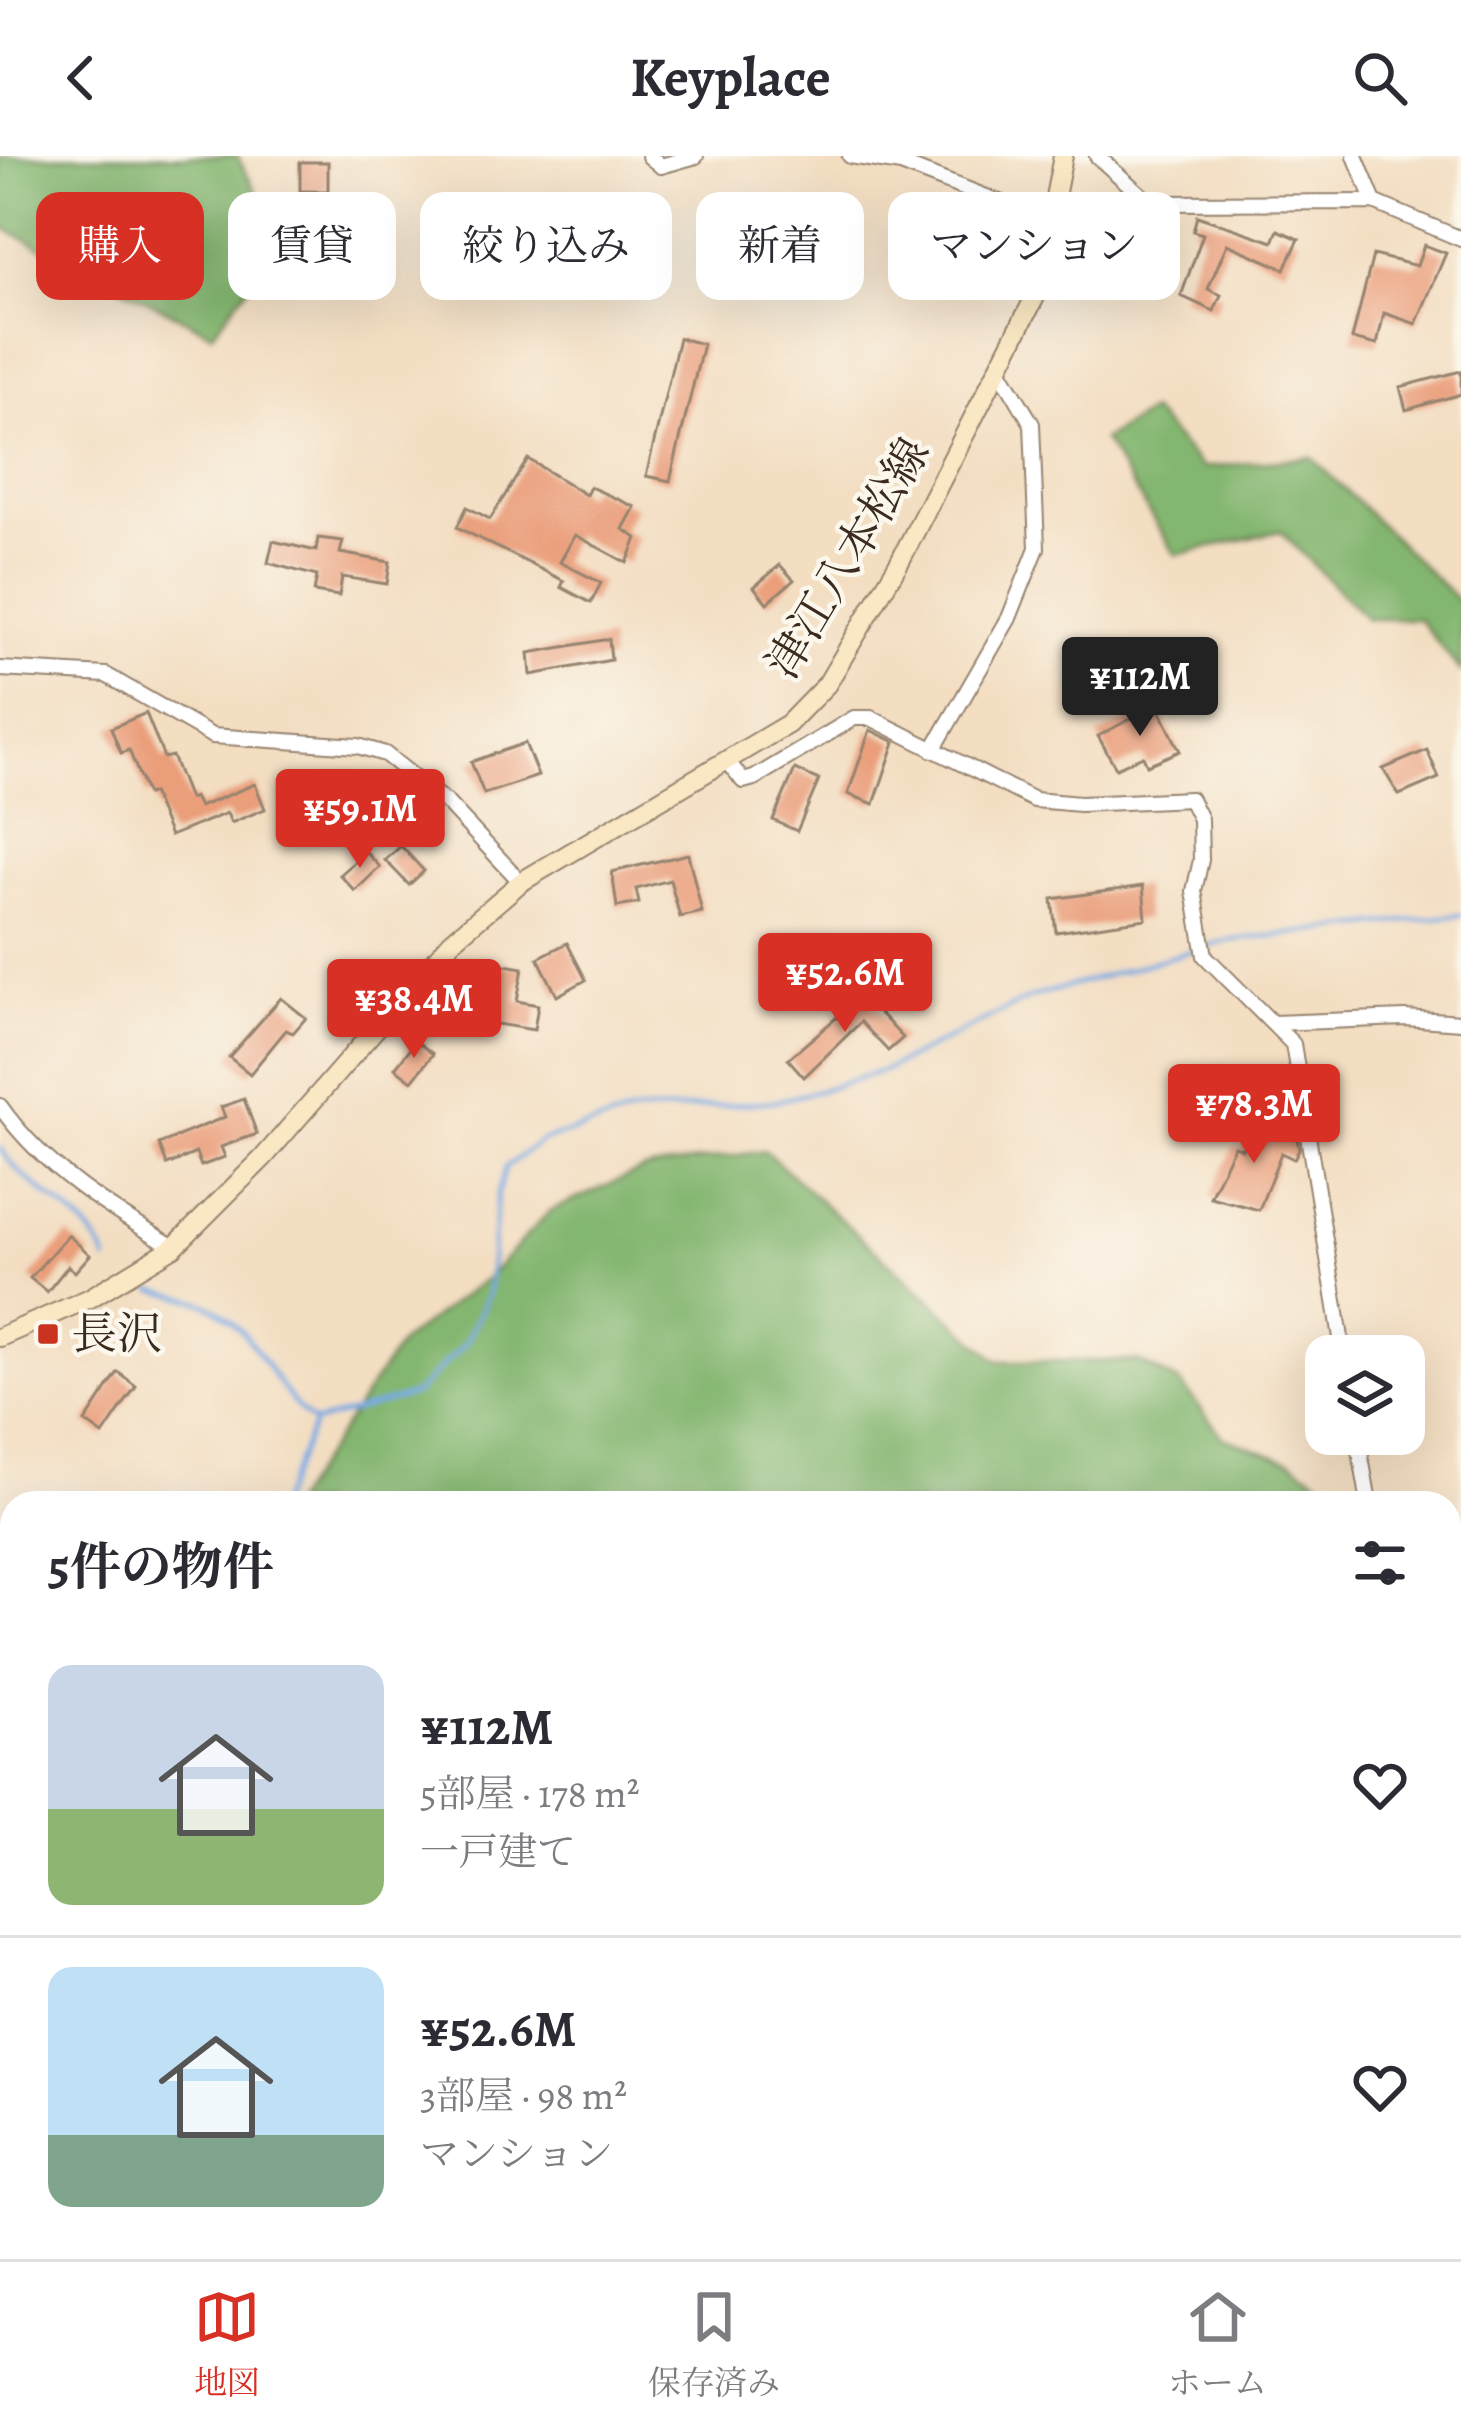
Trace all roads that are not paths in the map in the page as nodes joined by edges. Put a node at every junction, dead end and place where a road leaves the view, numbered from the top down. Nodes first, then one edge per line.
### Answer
1 (649, 156) edge
2 (696, 156) edge
3 (850, 156) edge
4 (1064, 156) edge
5 (1097, 156) edge
6 (1355, 156) edge
7 (973, 192) edge
8 (1057, 192) edge
9 (1375, 202) junction
10 (1461, 239) edge
11 (1034, 300) edge
12 (1001, 372) junction
13 (0, 669) edge
14 (933, 750) junction
15 (729, 763) junction
16 (521, 883) junction
17 (1461, 1022) edge
18 (1273, 1023) junction
19 (0, 1106) edge
20 (174, 1246) junction
21 (1341, 1335) edge
22 (0, 1337) edge
23 (1361, 1455) edge
24 (1367, 1491) edge

1 - 2 street
3 - 7 street
4 - 8 main road, 津江八本松線
5 - 9 street
6 - 9 street
9 - 10 street
11 - 12 main road, 津江八本松線
12 - 14 street
12 - 15 main road, 津江八本松線
13 - 16 street
14 - 15 street
14 - 18 street
15 - 16 main road, 津江八本松線
16 - 20 main road, 津江八本松線
17 - 18 street
18 - 21 street
19 - 20 street
20 - 22 main road, 津江八本松線
23 - 24 street

